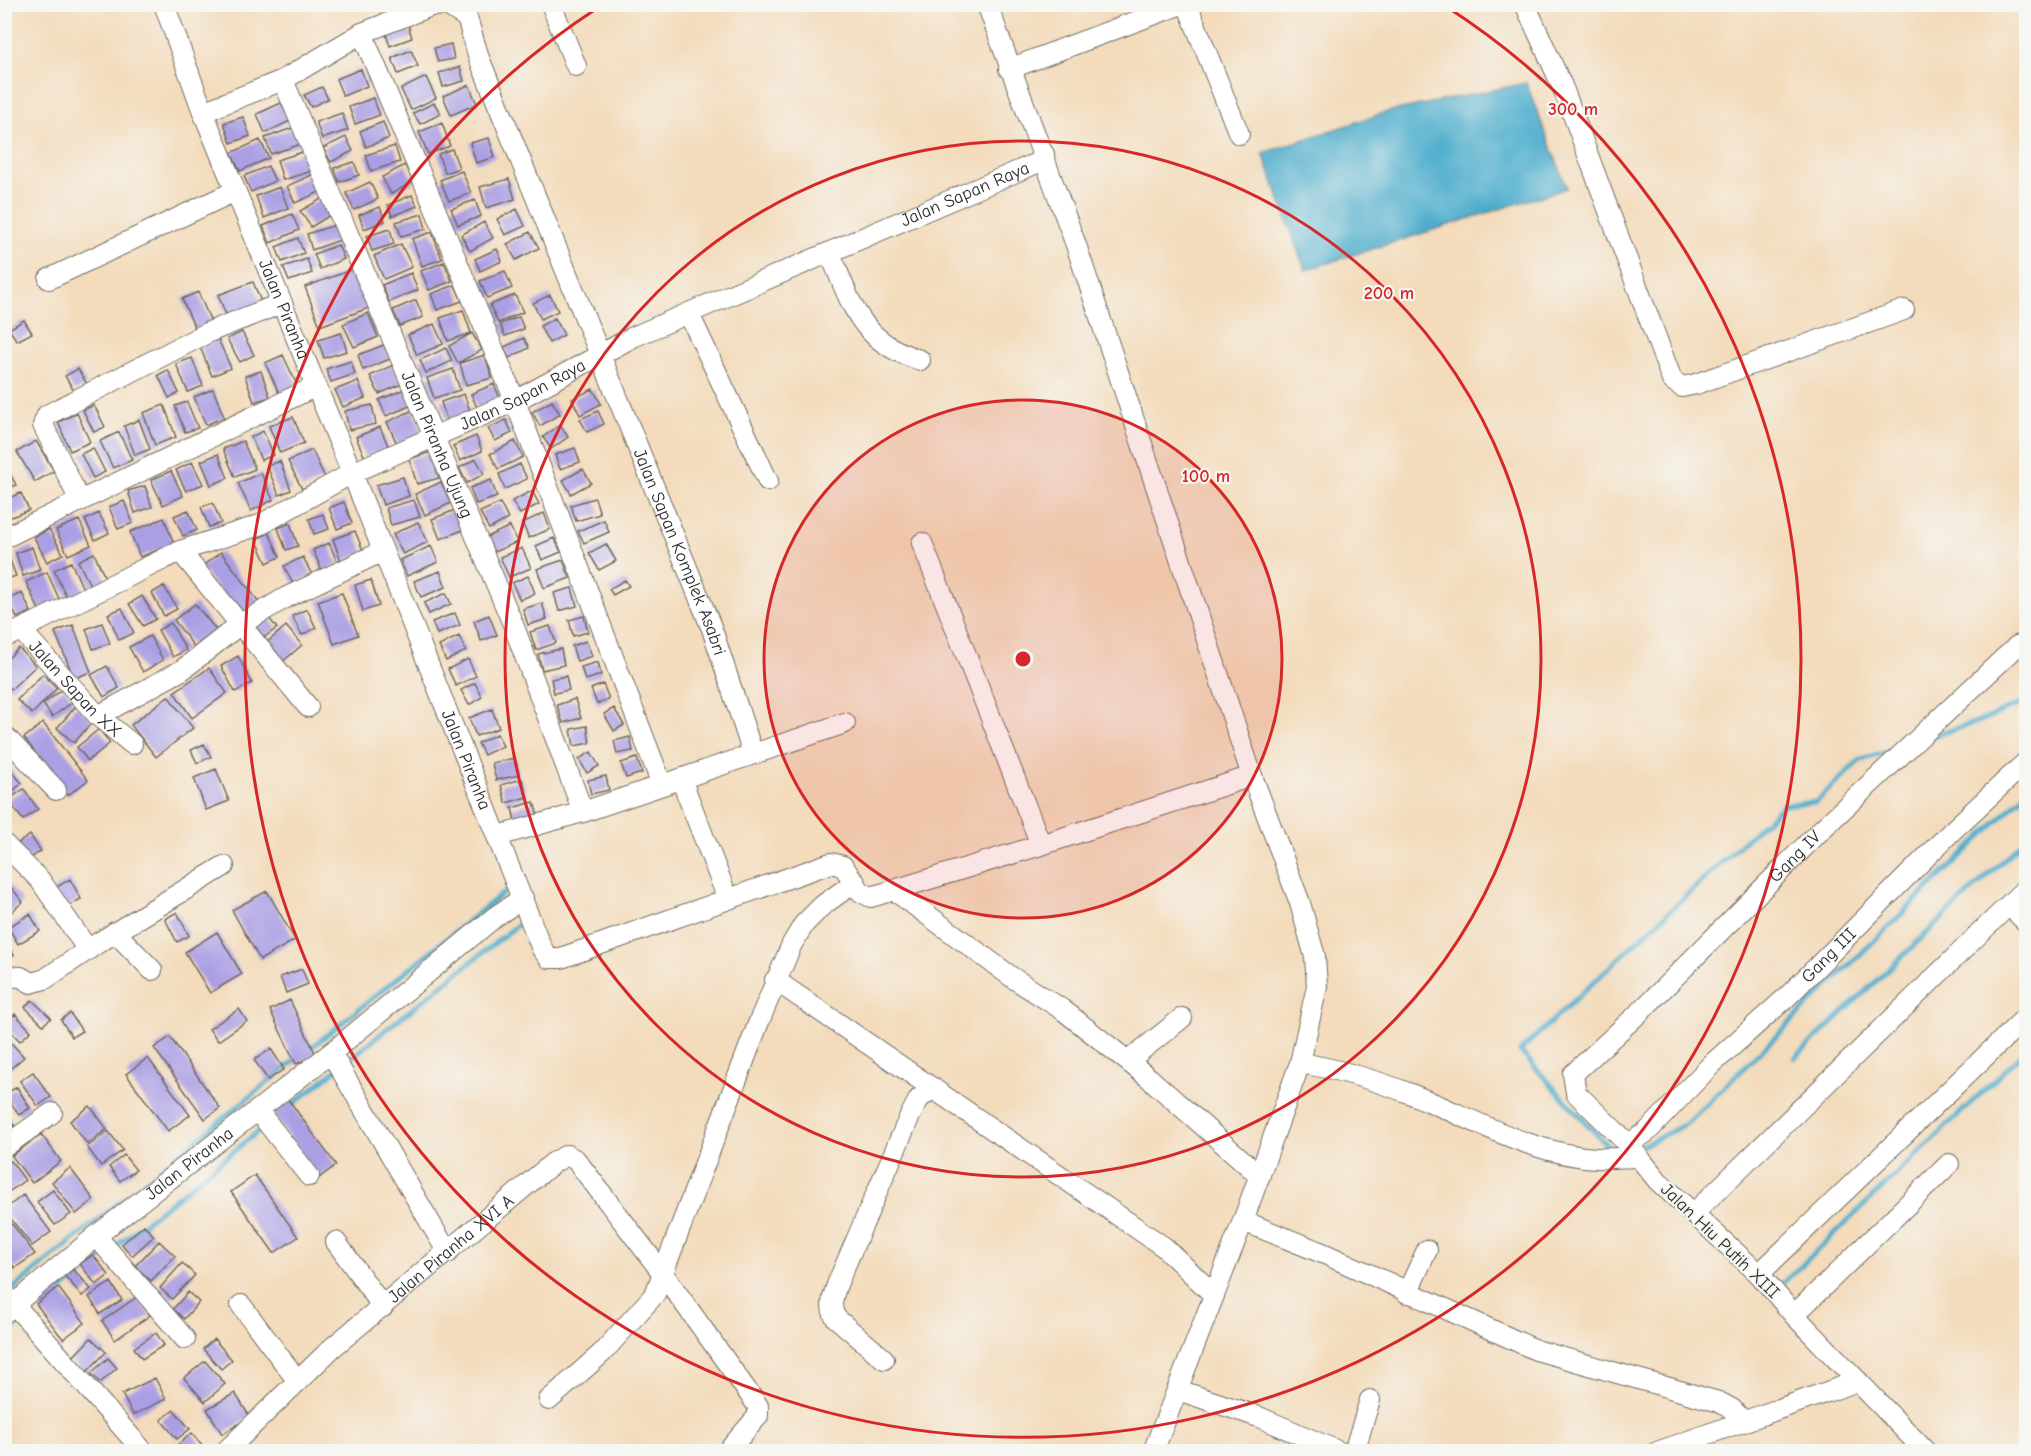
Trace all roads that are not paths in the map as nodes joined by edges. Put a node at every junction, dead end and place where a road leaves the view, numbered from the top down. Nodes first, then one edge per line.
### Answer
1 (164, 4) edge
2 (551, 4) edge
3 (987, 4) edge
4 (1182, 4) edge
5 (1187, 4) edge
6 (1526, 4) edge
7 (362, 33) junction
8 (576, 66) dead end
9 (1009, 69) junction
10 (283, 80) junction
11 (203, 112) junction
12 (1239, 134) dead end
13 (1044, 154) junction
14 (235, 190) junction
15 (830, 253) junction
16 (49, 279) dead end
17 (282, 303) junction
18 (1904, 310) dead end
19 (689, 314) junction
20 (600, 353) junction
21 (920, 360) dead end
22 (316, 386) junction
23 (515, 401) junction
24 (434, 436) junction
25 (352, 473) junction
26 (768, 482) dead end
27 (80, 501) junction
28 (4, 538) edge
29 (922, 543) dead end
30 (383, 550) junction
31 (180, 551) junction
32 (239, 625) junction
33 (13, 634) edge
34 (2026, 643) edge
35 (308, 707) dead end
36 (98, 716) junction
37 (845, 723) dead end
38 (4, 735) edge
39 (132, 744) dead end
40 (753, 754) junction
41 (2026, 762) edge
42 (1252, 776) junction
43 (671, 782) junction
44 (56, 790) dead end
45 (584, 812) junction
46 (498, 836) junction
47 (4, 844) edge
48 (1041, 845) junction
49 (224, 866) dead end
50 (855, 882) junction
51 (2026, 888) edge
52 (895, 891) junction
53 (523, 898) junction
54 (728, 899) junction
55 (2009, 905) junction
56 (2026, 922) edge
57 (115, 932) junction
58 (88, 950) junction
59 (152, 970) dead end
60 (4, 976) edge
61 (776, 980) junction
62 (2026, 1017) edge
63 (1182, 1018) dead end
64 (331, 1053) junction
65 (1128, 1061) junction
66 (1300, 1063) junction
67 (1571, 1079) joint
68 (933, 1088) junction
69 (258, 1111) junction
70 (52, 1113) dead end
71 (4, 1147) edge
72 (1633, 1150) junction
73 (1949, 1164) dead end
74 (309, 1176) dead end
75 (1260, 1176) junction
76 (1693, 1214) junction
77 (1243, 1221) junction
78 (96, 1236) junction
79 (336, 1242) dead end
80 (1427, 1250) dead end
81 (448, 1253) junction
82 (1759, 1274) junction
83 (664, 1275) junction
84 (1407, 1293) junction
85 (1214, 1295) junction
86 (8, 1304) edge
87 (241, 1305) dead end
88 (383, 1307) junction
89 (1794, 1315) junction
90 (185, 1339) dead end
91 (884, 1359) dead end
92 (297, 1380) junction
93 (1858, 1381) junction
94 (1178, 1390) junction
95 (549, 1400) dead end
96 (1370, 1400) dead end
97 (1744, 1422) junction
98 (144, 1452) edge
99 (225, 1452) edge
100 (727, 1452) edge
101 (1154, 1452) edge
102 (1340, 1452) edge
103 (1354, 1452) edge
104 (1657, 1452) edge
105 (1926, 1452) edge

1 - 11 street, Jalan Piranha
2 - 8 street
3 - 9 street
4 - 9 street
5 - 12 street
6 - 18 street
7 - 10 street, Jalan Sapan Komplek Asabri
7 - 20 street, Jalan Sapan Komplek Asabri
7 - 23 street
9 - 13 street
10 - 11 street, Jalan Sapan Komplek Asabri
10 - 24 street, Jalan Piranha Ujung
11 - 14 street, Jalan Piranha
13 - 15 street, Jalan Sapan Raya
13 - 42 street
14 - 16 street
14 - 17 street, Jalan Piranha
15 - 19 street, Jalan Sapan Raya
15 - 21 street
17 - 22 street, Jalan Piranha
17 - 27 street
19 - 20 street, Jalan Sapan Raya
19 - 26 street
20 - 23 street, Jalan Sapan Raya
20 - 40 street, Jalan Sapan Komplek Asabri
22 - 25 street, Jalan Piranha
22 - 27 street
23 - 24 street, Jalan Sapan Raya
23 - 43 street
24 - 25 street, Jalan Sapan Raya
24 - 45 street, Jalan Piranha Ujung
25 - 30 street, Jalan Piranha
25 - 31 street, Jalan Sapan Raya
27 - 28 street
29 - 48 street
30 - 32 street
30 - 46 street, Jalan Piranha
31 - 32 street
31 - 33 street, Jalan Sapan Raya
32 - 35 street
32 - 36 street
33 - 36 street, Jalan Sapan XX
34 - 67 street, Gang IV
36 - 39 street, Jalan Sapan XX
37 - 40 street
38 - 44 street
40 - 43 street
41 - 72 street, Gang III
42 - 48 street
42 - 66 street
43 - 45 street
43 - 54 street
45 - 46 street
46 - 53 street, Jalan Piranha
47 - 58 street
48 - 52 street
49 - 57 street
50 - 52 street
50 - 54 street
50 - 61 street
51 - 55 street
52 - 65 street
53 - 54 street
53 - 64 street, Jalan Piranha
55 - 56 street
55 - 76 street
57 - 58 street
57 - 59 street
58 - 60 street
61 - 68 street
61 - 83 street
62 - 82 street
63 - 65 street
64 - 69 street, Jalan Piranha
64 - 81 street
65 - 75 street
66 - 72 street
66 - 75 street
67 - 72 street, Jalan Hiu Putih XIII
68 - 85 street
68 - 91 street
69 - 74 street
69 - 78 street, Jalan Piranha
70 - 71 street
72 - 76 street, Jalan Hiu Putih XIII
73 - 89 street
75 - 77 street
76 - 82 street, Jalan Hiu Putih XIII
77 - 84 street
77 - 85 street
78 - 86 street, Jalan Piranha
78 - 90 street
79 - 88 street
80 - 84 street
81 - 83 street, Jalan Piranha XVI A
81 - 88 street, Jalan Piranha XVI A
82 - 89 street, Jalan Hiu Putih XIII
83 - 95 street
83 - 100 street
84 - 97 street
85 - 94 street
86 - 98 street
87 - 92 street
88 - 92 street, Jalan Piranha XVI A
89 - 93 street, Jalan Hiu Putih XIII
92 - 99 street, Jalan Piranha XVI A
93 - 97 street
93 - 105 street, Jalan Hiu Putih XIII
94 - 101 street
94 - 102 street
96 - 103 street
97 - 104 street

